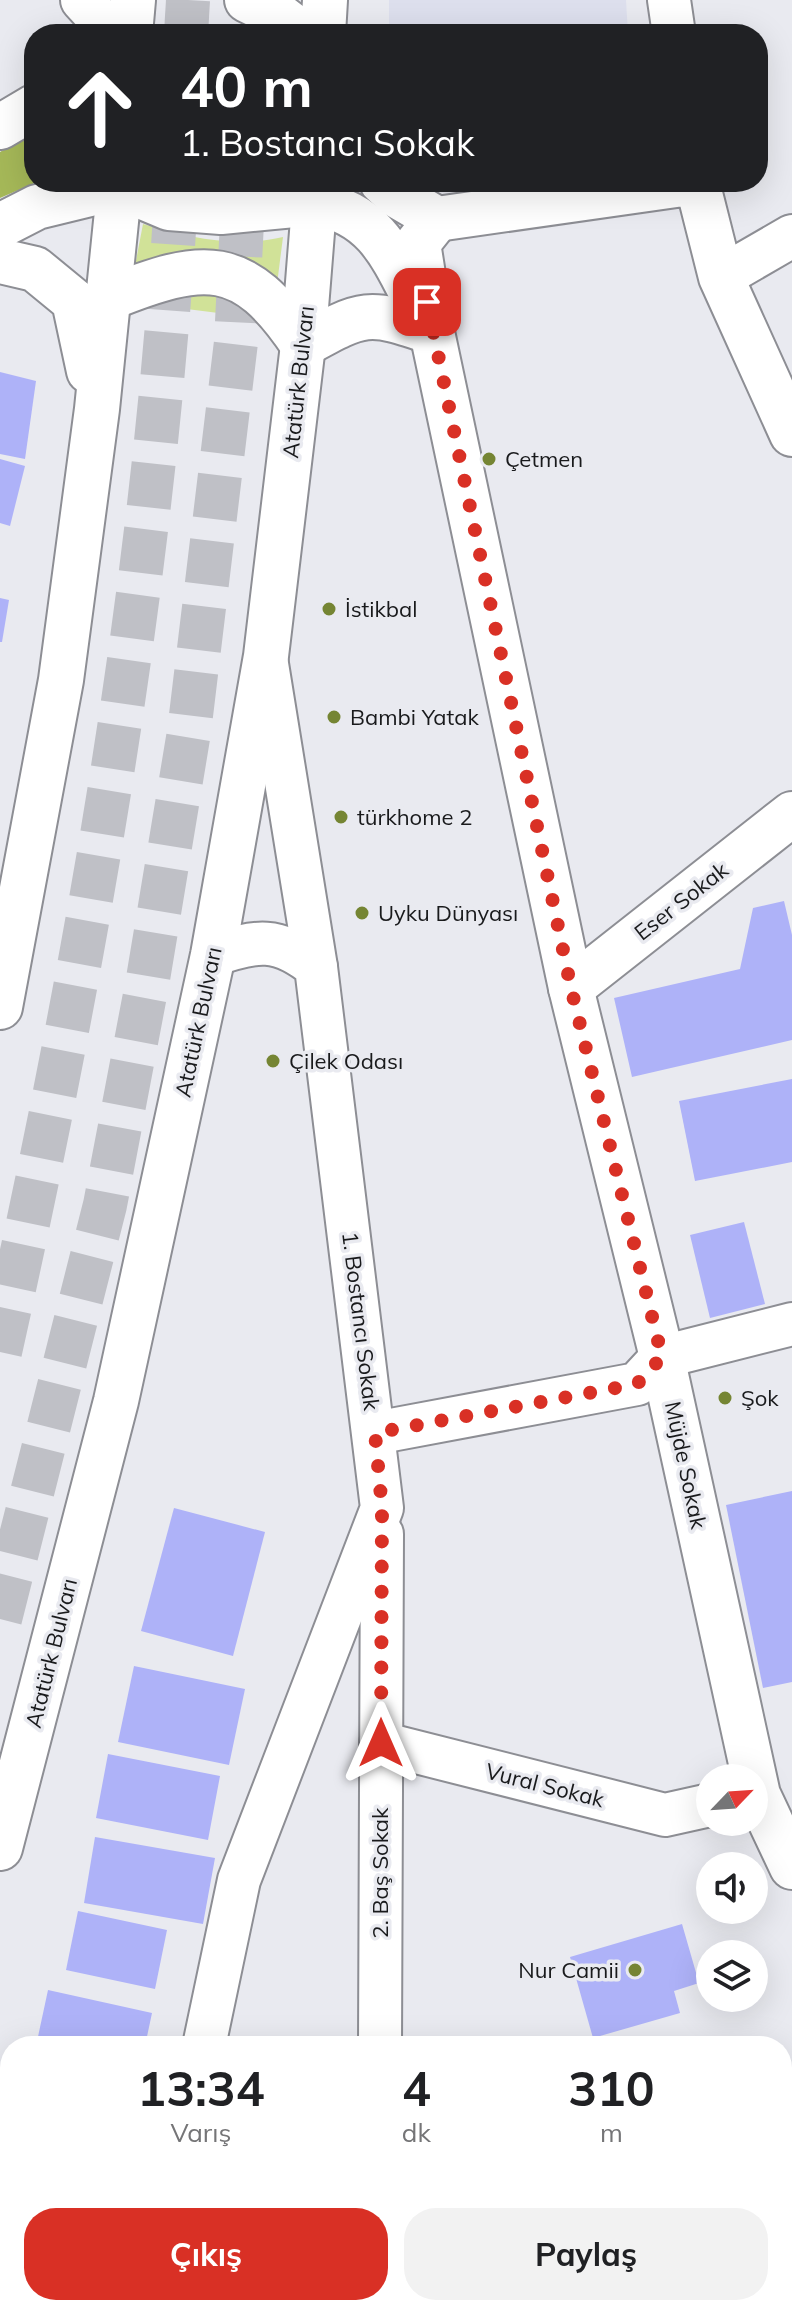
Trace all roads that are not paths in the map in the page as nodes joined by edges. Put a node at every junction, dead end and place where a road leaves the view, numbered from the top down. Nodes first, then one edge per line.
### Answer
1 (82, 0) edge
2 (247, 0) edge
3 (325, 0) edge
4 (669, 0) edge
5 (131, 12) edge
6 (290, 24) edge
7 (324, 24) edge
8 (673, 24) edge
9 (24, 113) edge
10 (0, 127) edge
11 (94, 192) edge
12 (119, 192) edge
13 (135, 192) edge
14 (316, 192) edge
15 (393, 192) edge
16 (627, 192) edge
17 (700, 192) edge
18 (437, 219) junction
19 (0, 226) edge
20 (792, 236) edge
21 (0, 261) edge
22 (721, 277) junction
23 (109, 298) junction
24 (432, 332) junction
25 (303, 345) junction
26 (97, 409) junction
27 (792, 434) edge
28 (266, 656) junction
29 (792, 814) edge
30 (213, 955) junction
31 (316, 967) junction
32 (571, 988) junction
33 (0, 1007) edge
34 (792, 1324) edge
35 (662, 1357) junction
36 (375, 1433) junction
37 (382, 1508) junction
38 (381, 1743) junction
39 (749, 1764) edge
40 (696, 1808) edge
41 (768, 1819) edge
42 (0, 1848) edge
43 (792, 1867) edge
44 (206, 2036) edge
45 (380, 2036) edge

1 - 5 street
2 - 6 main road
3 - 7 main road
4 - 8 street
9 - 10 main road
11 - 19 main road
12 - 23 main road
13 - 14 main road
14 - 24 main road
14 - 25 main road, Atatürk Bulvarı
15 - 18 main road
16 - 18 main road
17 - 22 main road
18 - 24 main road, Müjde Sokak
20 - 22 street
21 - 26 main road
22 - 27 main road
23 - 25 main road
23 - 26 main road
24 - 25 main road
24 - 32 main road, Müjde Sokak
25 - 28 main road, Atatürk Bulvarı
26 - 33 main road
28 - 30 main road, Atatürk Bulvarı
28 - 31 street, 1. Bostancı Sokak
29 - 32 main road, Eser Sokak
30 - 31 street
30 - 42 main road, Atatürk Bulvarı
31 - 36 street, 1. Bostancı Sokak
32 - 35 main road, Müjde Sokak
34 - 35 street
35 - 36 street
35 - 39 main road, Müjde Sokak
36 - 37 street, 1. Bostancı Sokak
37 - 38 street, 2. Baş Sokak
37 - 44 street, 1. Bostancı Sokak
38 - 40 street, Vural Sokak
38 - 45 street, 2. Baş Sokak
41 - 43 main road, Müjde Sokak

